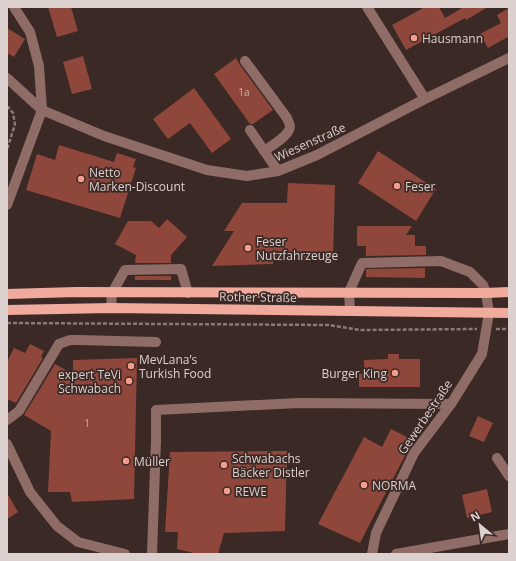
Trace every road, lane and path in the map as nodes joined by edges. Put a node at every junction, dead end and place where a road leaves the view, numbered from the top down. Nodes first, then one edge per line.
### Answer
1 (14, 7) edge
2 (366, 7) edge
3 (509, 58) edge
4 (245, 61) dead end
5 (7, 78) edge
6 (424, 99) junction
7 (7, 106) edge
8 (42, 110) junction
9 (250, 130) dead end
10 (7, 150) edge
11 (264, 151) junction
12 (278, 171) junction
13 (7, 205) edge
14 (485, 289) junction
15 (349, 292) junction
16 (509, 292) edge
17 (112, 293) junction
18 (188, 293) junction
19 (7, 294) edge
20 (111, 308) junction
21 (7, 310) edge
22 (350, 310) junction
23 (489, 313) junction
24 (509, 313) edge
25 (7, 323) edge
26 (486, 329) junction
27 (509, 329) edge
28 (156, 342) dead end
29 (452, 404) junction
30 (7, 420) edge
31 (7, 444) edge
32 (497, 458) dead end
33 (509, 476) edge
34 (509, 534) edge
35 (125, 554) edge
36 (152, 554) edge
37 (372, 554) edge
38 (396, 554) edge

1 - 8 street
2 - 6 street
3 - 6 street, Wiesenstraße
4 - 11 street
5 - 8 street, Wiesenstraße
6 - 12 street, Wiesenstraße
7 - 10 path
8 - 12 street, Wiesenstraße
8 - 13 street
9 - 11 street
11 - 12 street
14 - 15 main road, Rother Straße
14 - 15 street
14 - 16 main road, Rother Straße
14 - 23 street, Gewerbestraße
15 - 18 main road, Rother Straße
15 - 22 street
17 - 18 main road, Rother Straße
17 - 18 street
17 - 19 main road, Rother Straße
17 - 20 street
20 - 21 main road, Rother Straße
20 - 22 main road, Rother Straße
22 - 23 main road, Rother Straße
23 - 24 main road, Rother Straße
23 - 26 street, Gewerbestraße
25 - 26 path
26 - 27 path
26 - 29 street, Gewerbestraße
28 - 30 street
29 - 36 street
29 - 37 street, Gewerbestraße
31 - 35 street
32 - 33 street
34 - 38 street

